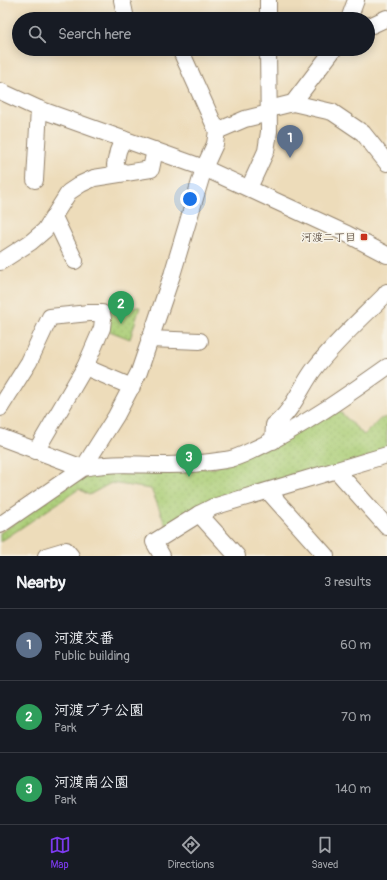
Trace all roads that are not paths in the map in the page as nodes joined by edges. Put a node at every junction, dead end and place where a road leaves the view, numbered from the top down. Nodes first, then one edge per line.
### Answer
1 (122, 0) edge
2 (268, 0) edge
3 (356, 0) edge
4 (125, 12) edge
5 (268, 12) edge
6 (352, 12) edge
7 (387, 18) edge
8 (375, 24) edge
9 (183, 56) edge
10 (268, 56) edge
11 (329, 56) edge
12 (0, 90) edge
13 (293, 102) junction
14 (39, 109) junction
15 (269, 111) junction
16 (217, 131) junction
17 (123, 139) junction
18 (155, 150) junction
19 (387, 163) edge
20 (204, 168) junction
21 (125, 173) junction
22 (35, 180) dead end
23 (249, 188) junction
24 (54, 217) junction
25 (387, 255) edge
26 (75, 261) dead end
27 (0, 262) edge
28 (387, 292) edge
29 (149, 339) junction
30 (200, 341) dead end
31 (85, 367) junction
32 (387, 367) edge
33 (132, 388) junction
34 (0, 408) edge
35 (0, 437) edge
36 (273, 441) junction
37 (36, 451) junction
38 (387, 455) edge
39 (83, 468) junction
40 (336, 470) junction
41 (268, 491) junction
42 (200, 514) junction
43 (0, 525) edge
44 (387, 527) edge
45 (46, 556) edge
46 (72, 556) edge
47 (162, 556) edge
48 (237, 556) edge
49 (326, 556) edge

1 - 4 street
2 - 5 street
3 - 6 street
7 - 8 street
9 - 16 street
10 - 15 street
11 - 13 street
12 - 14 street
13 - 15 street
13 - 19 street
14 - 17 street
14 - 22 street
15 - 16 street
15 - 23 street
16 - 20 street
17 - 18 street
17 - 21 street
18 - 20 street
18 - 21 street
20 - 23 street
20 - 29 street
21 - 24 street
23 - 25 street
24 - 26 street
24 - 27 street
28 - 36 street
29 - 30 street
29 - 33 street
31 - 33 street
31 - 34 street
31 - 37 street
32 - 36 street
33 - 39 street
35 - 37 street
36 - 39 street
37 - 39 street
38 - 40 street
39 - 43 street
40 - 41 street
40 - 44 street
41 - 42 street
41 - 49 street
42 - 47 street
42 - 48 street
45 - 46 street

